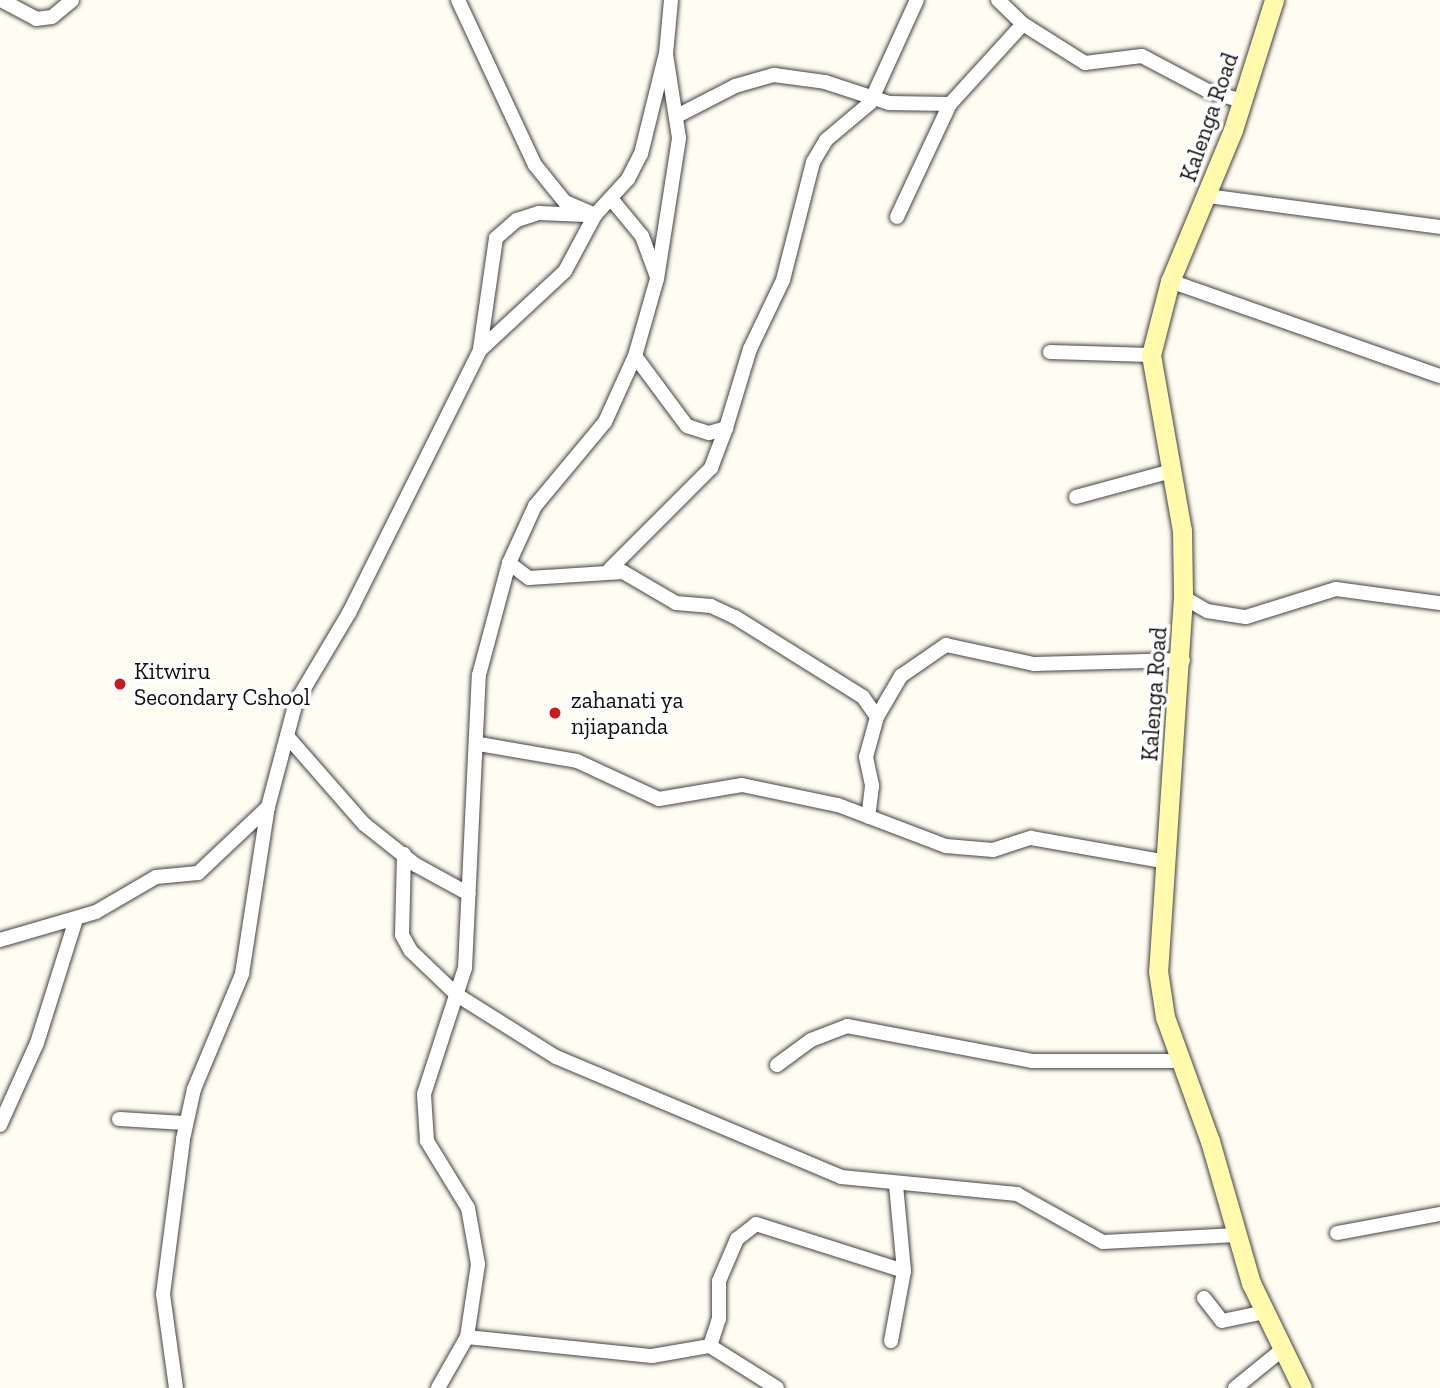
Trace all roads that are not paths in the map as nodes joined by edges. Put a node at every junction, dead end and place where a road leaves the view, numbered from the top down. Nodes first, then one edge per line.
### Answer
1 (1, 0) edge
2 (72, 0) edge
3 (458, 0) edge
4 (671, 0) edge
5 (917, 0) edge
6 (998, 0) edge
7 (1274, 0) edge
8 (1023, 24) junction
9 (666, 54) junction
10 (873, 98) junction
11 (1242, 101) junction
12 (950, 104) junction
13 (677, 116) junction
14 (1208, 196) junction
15 (613, 201) junction
16 (595, 215) junction
17 (897, 216) dead end
18 (1440, 227) edge
19 (657, 279) junction
20 (1170, 281) junction
21 (480, 350) junction
22 (1050, 352) dead end
23 (1151, 355) junction
24 (635, 356) junction
25 (1440, 376) edge
26 (726, 428) junction
27 (1168, 472) junction
28 (1076, 498) dead end
29 (509, 563) junction
30 (610, 569) junction
31 (1184, 597) junction
32 (1440, 603) edge
33 (1183, 660) junction
34 (877, 717) junction
35 (287, 736) junction
36 (480, 744) junction
37 (268, 807) junction
38 (868, 817) junction
39 (404, 854) junction
40 (1161, 861) junction
41 (469, 894) junction
42 (76, 919) junction
43 (0, 940) edge
44 (457, 995) junction
45 (1181, 1061) junction
46 (778, 1065) dead end
47 (119, 1119) dead end
48 (186, 1123) junction
49 (0, 1125) edge
50 (896, 1185) junction
51 (1439, 1217) edge
52 (1337, 1233) dead end
53 (1237, 1235) junction
54 (904, 1271) junction
55 (1204, 1298) dead end
56 (1265, 1312) junction
57 (467, 1337) junction
58 (891, 1341) dead end
59 (710, 1346) junction
60 (1283, 1349) junction
61 (176, 1388) edge
62 (438, 1388) edge
63 (777, 1388) edge
64 (1235, 1388) edge
65 (1302, 1388) edge

1 - 2 street
3 - 16 street
4 - 9 street
5 - 10 street
6 - 8 street
7 - 11 main road, Kalenga Road
8 - 11 street
8 - 12 street
9 - 13 street
9 - 15 street
10 - 12 street
10 - 13 street
10 - 26 street
11 - 14 main road, Kalenga Road
12 - 17 street
13 - 19 street
14 - 18 street
14 - 20 main road, Kalenga Road
15 - 16 street
15 - 19 street
16 - 21 street
16 - 21 street
19 - 24 street
20 - 23 main road, Kalenga Road
20 - 25 street
21 - 35 street
22 - 23 street
23 - 27 main road, Kalenga Road
24 - 26 street
24 - 29 street
26 - 30 street
27 - 28 street
27 - 31 main road, Kalenga Road
29 - 30 street
29 - 36 street
30 - 34 street
31 - 32 street
31 - 33 main road, Kalenga Road
33 - 34 street
33 - 40 main road, Kalenga Road
34 - 38 street
35 - 37 street
35 - 39 street
36 - 38 street
36 - 41 street
37 - 42 street
37 - 48 street
38 - 40 street
39 - 41 street
39 - 44 street
40 - 45 main road, Kalenga Road
41 - 44 street
42 - 43 street
42 - 49 street
44 - 50 street
44 - 57 street
45 - 46 street
45 - 53 main road, Kalenga Road
47 - 48 street
48 - 61 street
50 - 53 street
50 - 54 street
51 - 52 street
53 - 56 main road, Kalenga Road
54 - 58 street
54 - 59 street
55 - 56 street
56 - 60 main road, Kalenga Road
57 - 59 street
57 - 62 street
59 - 63 street
60 - 64 street
60 - 65 main road, Kalenga Road

